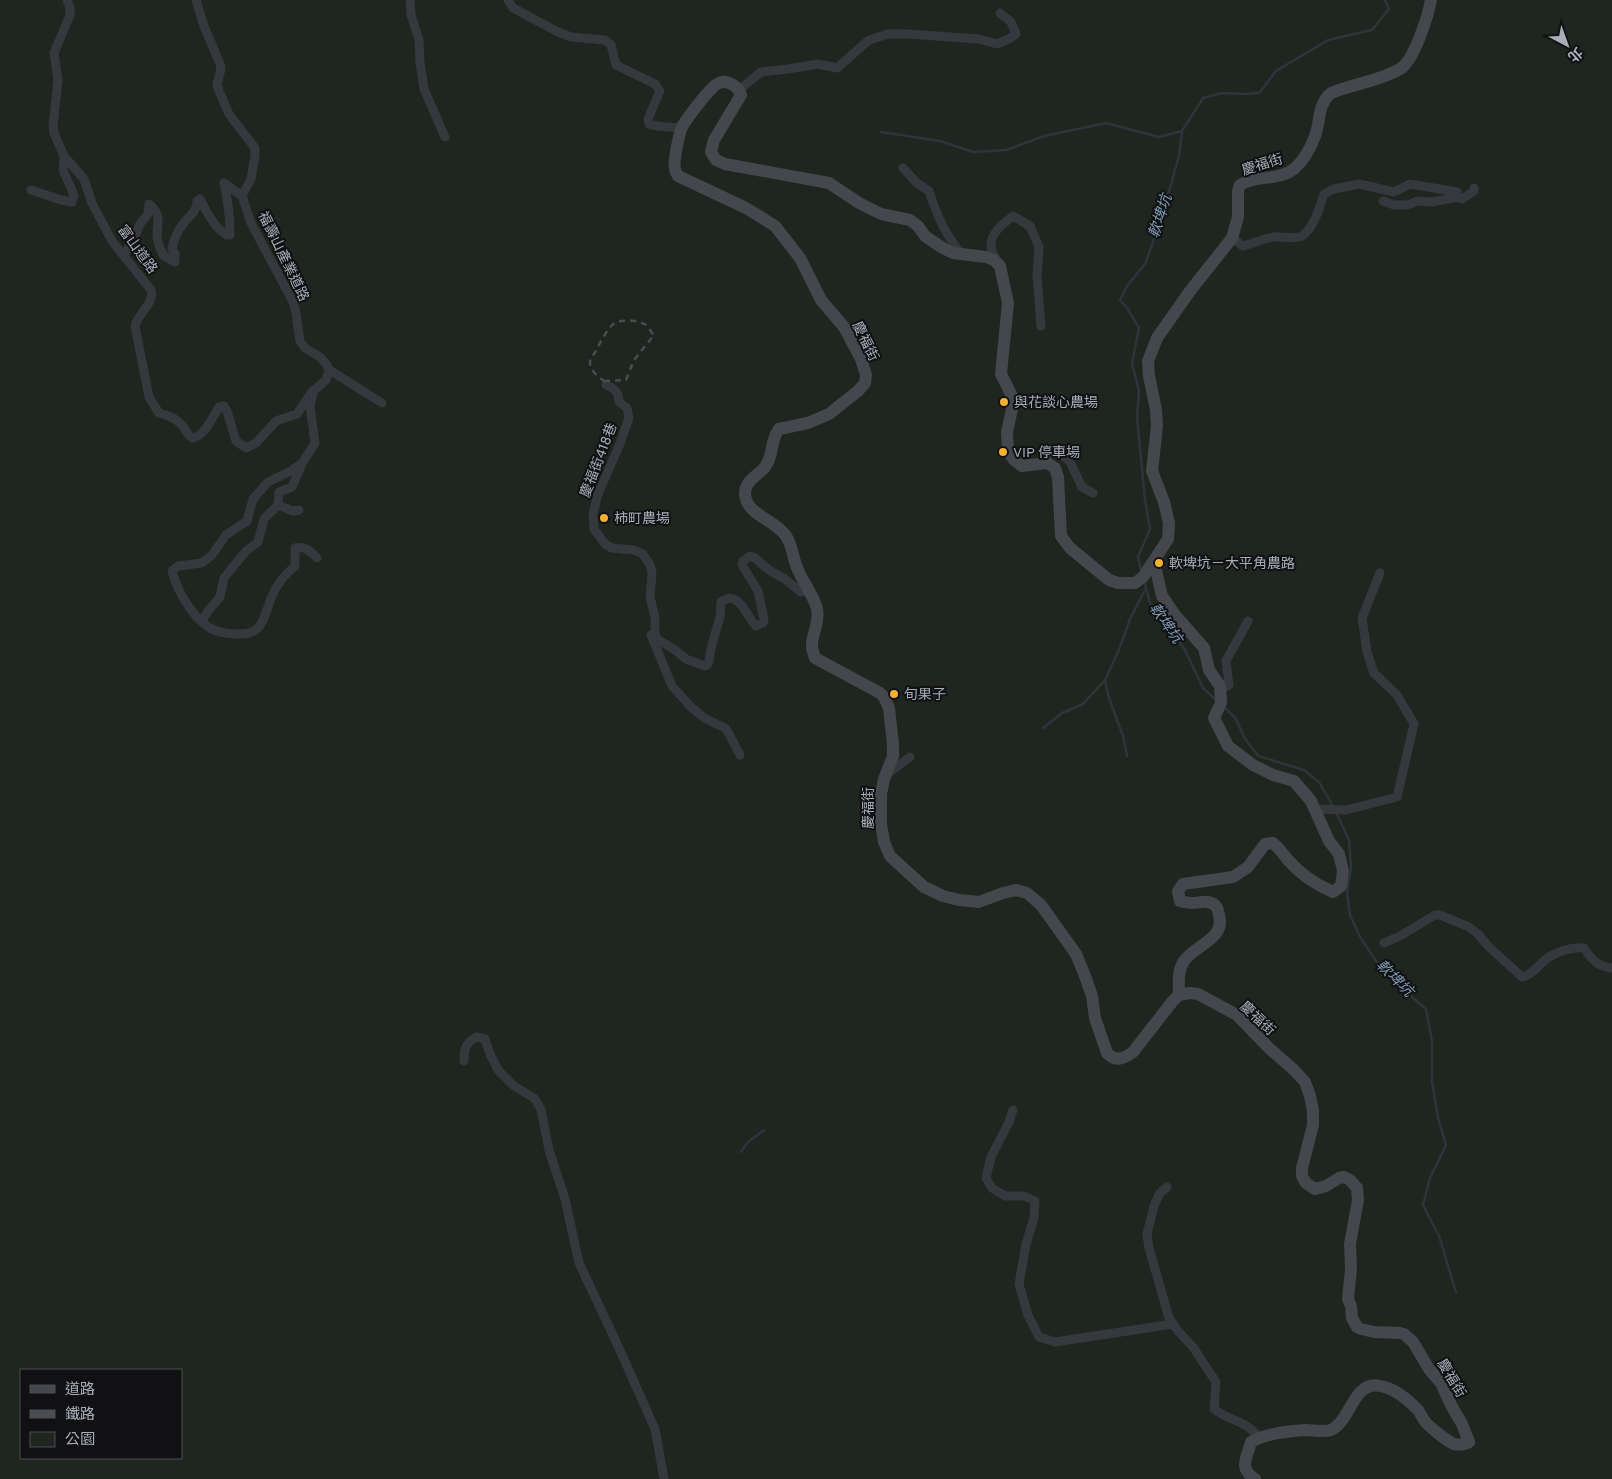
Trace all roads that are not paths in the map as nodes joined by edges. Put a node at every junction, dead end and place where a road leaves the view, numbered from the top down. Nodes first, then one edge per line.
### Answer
1 (67, 0) edge
2 (196, 0) edge
3 (410, 0) edge
4 (508, 0) edge
5 (1431, 0) edge
6 (1000, 13) dead end
7 (739, 90) junction
8 (681, 128) junction
9 (445, 137) dead end
10 (64, 156) junction
11 (903, 168) dead end
12 (1474, 188) dead end
13 (31, 190) dead end
14 (242, 196) junction
15 (1458, 197) junction
16 (1382, 201) dead end
17 (1232, 238) junction
18 (124, 255) junction
19 (962, 255) junction
20 (996, 262) junction
21 (1041, 326) dead end
22 (328, 369) junction
23 (606, 385) dead end
24 (313, 393) junction
25 (382, 403) dead end
26 (303, 462) junction
27 (1038, 464) junction
28 (1093, 493) dead end
29 (278, 505) junction
30 (299, 510) dead end
31 (317, 558) dead end
32 (1154, 562) junction
33 (1380, 573) dead end
34 (809, 591) junction
35 (202, 621) junction
36 (1248, 621) dead end
37 (654, 627) junction
38 (1220, 688) junction
39 (740, 754) dead end
40 (910, 757) dead end
41 (885, 775) junction
42 (1320, 808) junction
43 (1384, 943) dead end
44 (1612, 968) edge
45 (1179, 995) junction
46 (464, 1061) dead end
47 (1013, 1110) dead end
48 (1167, 1187) dead end
49 (1173, 1324) junction
50 (1259, 1437) junction
51 (664, 1479) edge
52 (1255, 1479) edge

1 - 10 street, 富山道路
2 - 14 street
3 - 9 street
4 - 8 street
5 - 17 street, 慶福街
6 - 7 street
7 - 8 street, 慶福街
7 - 19 street
8 - 34 street, 慶福街
10 - 13 street
10 - 18 street, 富山道路
11 - 19 street
12 - 15 street
14 - 18 street
14 - 22 street, 福壽山產業道路
15 - 16 street
15 - 17 street
17 - 32 street, 慶福街
18 - 24 street, 富山道路
19 - 20 street
20 - 21 street
20 - 27 street, 慶福街
22 - 24 street
22 - 25 street, 福壽山產業道路
23 - 37 street, 慶福街418巷
24 - 26 street
26 - 29 street
26 - 35 street
27 - 28 street
27 - 32 street, 慶福街
29 - 30 street
29 - 35 street
31 - 35 street
32 - 38 street
33 - 42 street
34 - 37 street
34 - 41 street, 慶福街
36 - 38 street
37 - 39 street, 慶福街418巷
38 - 42 street
40 - 41 street
41 - 45 street, 慶福街
42 - 45 street
43 - 44 street
45 - 50 street, 慶福街
46 - 51 street
47 - 49 street
48 - 49 street
49 - 50 street
50 - 52 street

